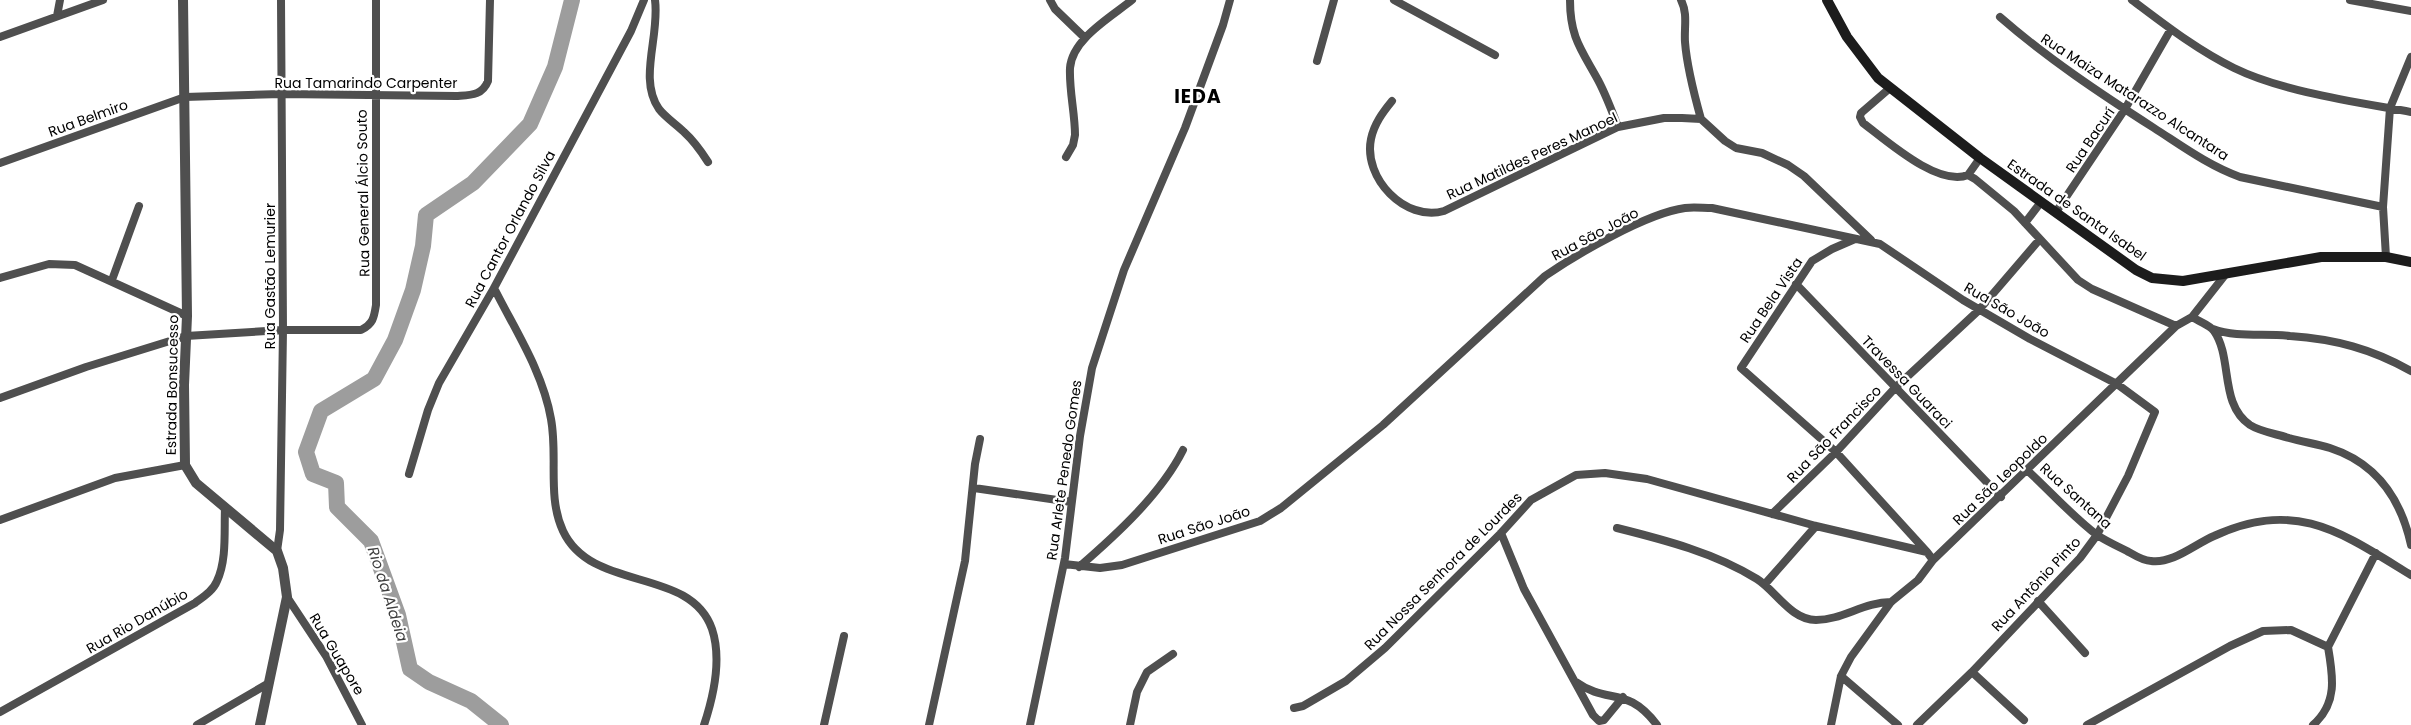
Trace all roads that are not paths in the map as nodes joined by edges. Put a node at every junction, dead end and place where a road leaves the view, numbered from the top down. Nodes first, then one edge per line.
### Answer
1 (60, 0) edge
2 (103, 0) edge
3 (183, 0) edge
4 (280, 0) edge
5 (376, 0) edge
6 (490, 0) edge
7 (644, 0) edge
8 (655, 0) edge
9 (1050, 0) edge
10 (1132, 0) edge
11 (1230, 0) edge
12 (1334, 0) edge
13 (1394, 0) edge
14 (1570, 0) edge
15 (1680, 0) edge
16 (1827, 0) edge
17 (2132, 0) edge
18 (2350, 0) edge
19 (2411, 11) edge
20 (57, 16) junction
21 (2000, 17) dead end
22 (2171, 29) junction
23 (0, 37) edge
24 (1085, 38) junction
25 (1495, 55) dead end
26 (2411, 58) edge
27 (1316, 61) dead end
28 (1890, 88) junction
29 (281, 94) junction
30 (375, 95) junction
31 (185, 97) junction
32 (1392, 101) dead end
33 (2390, 108) junction
34 (2125, 109) junction
35 (2411, 112) edge
36 (1701, 120) junction
37 (1618, 127) junction
38 (1066, 157) dead end
39 (1980, 158) junction
40 (708, 162) dead end
41 (0, 163) edge
42 (1968, 175) junction
43 (2041, 202) junction
44 (139, 206) dead end
45 (2383, 207) junction
46 (2056, 212) junction
47 (2025, 223) junction
48 (1855, 239) junction
49 (2040, 239) junction
50 (1871, 240) junction
51 (2386, 257) junction
52 (2411, 262) edge
53 (2224, 275) junction
54 (0, 278) edge
55 (112, 280) junction
56 (1796, 284) junction
57 (494, 288) junction
58 (1979, 310) junction
59 (187, 316) junction
60 (2192, 317) junction
61 (2176, 326) junction
62 (2213, 329) junction
63 (283, 330) junction
64 (186, 336) junction
65 (2411, 371) edge
66 (2118, 384) junction
67 (1896, 388) junction
68 (0, 398) edge
69 (2156, 412) joint
70 (980, 439) dead end
71 (1183, 450) dead end
72 (1836, 452) junction
73 (185, 465) junction
74 (2028, 470) junction
75 (409, 474) dead end
76 (974, 488) junction
77 (2001, 497) junction
78 (1072, 502) junction
79 (225, 508) junction
80 (1772, 514) junction
81 (0, 520) edge
82 (1816, 526) junction
83 (1617, 528) dead end
84 (1501, 533) junction
85 (2097, 535) junction
86 (2411, 545) edge
87 (277, 551) junction
88 (1927, 552) junction
89 (2376, 553) junction
90 (1933, 560) junction
91 (1064, 564) junction
92 (1080, 567) junction
93 (2411, 575) edge
94 (1765, 584) junction
95 (287, 597) junction
96 (2038, 601) junction
97 (1890, 602) junction
98 (844, 636) dead end
99 (2328, 647) junction
100 (2085, 652) dead end
101 (1173, 654) dead end
102 (1972, 672) junction
103 (1841, 676) junction
104 (1572, 680) junction
105 (269, 683) junction
106 (1623, 697) junction
107 (1294, 708) dead end
108 (0, 712) edge
109 (2024, 720) dead end
110 (197, 725) edge
111 (260, 725) edge
112 (362, 725) edge
113 (704, 725) edge
114 (824, 725) edge
115 (929, 725) edge
116 (1030, 725) edge
117 (1130, 725) edge
118 (1657, 725) edge
119 (1831, 725) edge
120 (1898, 725) edge
121 (1917, 725) edge
122 (2087, 725) edge
123 (2313, 725) edge

1 - 20 street
2 - 20 street
3 - 31 street, Estrada Bonsucesso
4 - 29 street, Rua Gastão Lemurier
5 - 30 street, Rua General Álcio Souto
6 - 30 street, Rua Tamarindo Carpenter
7 - 57 street, Rua Cantor Orlando Silva
8 - 40 street
9 - 24 street
10 - 24 street
11 - 78 street, Rua Arlete Penedo Gomes
12 - 27 street
13 - 25 street
14 - 37 street
15 - 36 street
16 - 28 main road, Estrada de Santa Isabel
17 - 22 street
18 - 19 street
20 - 23 street
21 - 34 street, Rua Maiza Matarazzo Alcantara
22 - 33 street
22 - 34 street, Rua Bacurí
24 - 38 street
26 - 33 street
28 - 39 main road, Estrada de Santa Isabel
28 - 42 street
29 - 30 street, Rua Tamarindo Carpenter
29 - 31 street, Rua Tamarindo Carpenter
29 - 63 street, Rua Gastão Lemurier
30 - 63 street, Rua General Álcio Souto
31 - 41 street, Rua Belmiro
31 - 59 street, Estrada Bonsucesso
32 - 37 street, Rua Matildes Peres Manoel
33 - 35 street
33 - 45 street
34 - 45 street, Rua Maiza Matarazzo Alcantara
34 - 46 street, Rua Bacurí
36 - 37 street, Rua Matildes Peres Manoel
36 - 50 street
39 - 42 street
39 - 43 main road, Estrada de Santa Isabel
42 - 47 street
43 - 46 main road, Estrada de Santa Isabel
43 - 47 street
44 - 55 street
45 - 51 street
46 - 53 main road, Estrada de Santa Isabel
47 - 49 street
48 - 50 street, Rua São João
48 - 56 street, Rua Bela Vista
48 - 92 street, Rua São João
49 - 58 street, Rua São Francisco
49 - 61 street
50 - 58 street, Rua São João
51 - 52 main road, Estrada de Santa Isabel
51 - 53 main road, Estrada de Santa Isabel
53 - 60 street, Rua São Leopoldo
54 - 55 street
55 - 59 street
56 - 67 street, Travessa Guaraci
56 - 72 street, Rua Bela Vista
57 - 75 street, Rua Cantor Orlando Silva
57 - 113 street
58 - 66 street, Rua São João
58 - 67 street, Rua São Francisco
59 - 64 street, Estrada Bonsucesso
60 - 61 street, Rua São Leopoldo
60 - 62 street
61 - 66 street, Rua São Leopoldo
62 - 65 street
62 - 86 street
63 - 64 street
63 - 87 street, Rua Gastão Lemurier
64 - 68 street
64 - 73 street, Estrada Bonsucesso
66 - 69 street, Rua São João
66 - 74 street, Rua São Leopoldo
67 - 72 street, Rua São Francisco
67 - 77 street, Travessa Guaraci
69 - 85 street, Rua Antônio Pinto
70 - 76 street
71 - 92 street
72 - 80 street, Rua São Francisco
72 - 88 street
73 - 79 street, Estrada Bonsucesso
73 - 81 street
74 - 77 street, Rua São Leopoldo
74 - 85 street, Rua Santana
76 - 78 street
76 - 115 street
77 - 90 street, Rua São Leopoldo
78 - 91 street, Rua Arlete Penedo Gomes
79 - 87 street, Estrada Bonsucesso
79 - 108 street, Rua Rio Danúbio
80 - 82 street, Rua Nossa Senhora de Lourdes
80 - 84 street, Rua Nossa Senhora de Lourdes
82 - 88 street, Rua Nossa Senhora de Lourdes
82 - 94 street
83 - 94 street
84 - 104 street
84 - 107 street, Rua Nossa Senhora de Lourdes
85 - 89 street, Rua Santana
85 - 96 street, Rua Antônio Pinto
87 - 95 street
88 - 90 street
89 - 93 street, Rua Santana
89 - 99 street
90 - 97 street, Rua São Leopoldo
91 - 92 street, Rua São João
91 - 116 street, Rua Arlete Penedo Gomes
94 - 97 street
95 - 105 street
95 - 112 street, Rua Guapore
96 - 100 street
96 - 102 street, Rua Antônio Pinto
97 - 103 street, Rua São Leopoldo
98 - 114 street
99 - 122 street
99 - 123 street
101 - 117 street
102 - 109 street
102 - 121 street, Rua Antônio Pinto
103 - 119 street, Rua São Leopoldo
103 - 120 street
104 - 106 street
104 - 106 street
105 - 110 street
105 - 111 street
106 - 118 street

